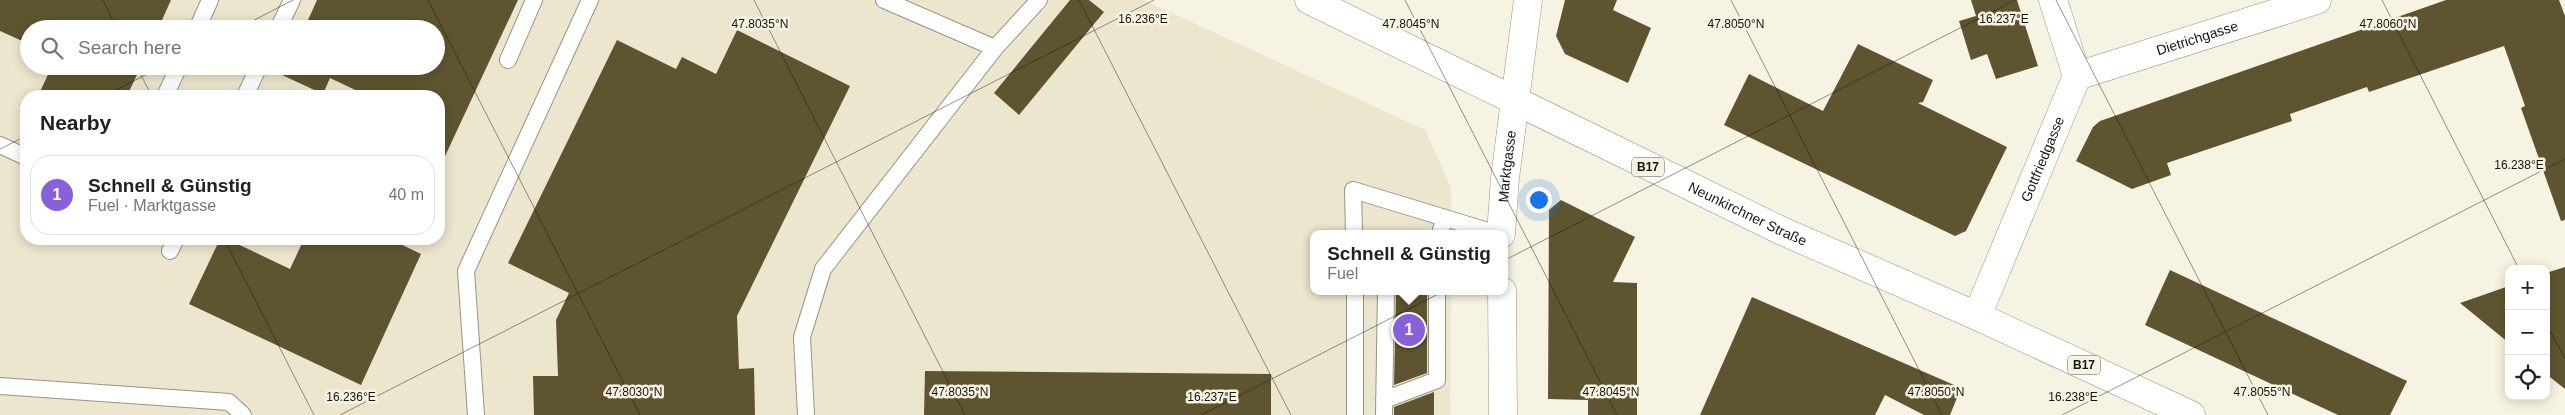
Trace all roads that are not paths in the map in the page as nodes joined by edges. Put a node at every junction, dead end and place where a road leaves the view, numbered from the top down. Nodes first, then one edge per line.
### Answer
1 (210, 0) edge
2 (292, 0) edge
3 (534, 0) edge
4 (590, 0) edge
5 (884, 0) edge
6 (1039, 0) edge
7 (1309, 0) edge
8 (1528, 0) edge
9 (2053, 0) edge
10 (2317, 0) edge
11 (200, 20) edge
12 (282, 20) edge
13 (995, 48) junction
14 (508, 60) dead end
15 (175, 75) edge
16 (256, 75) edge
17 (2077, 76) junction
18 (168, 90) edge
19 (248, 90) edge
20 (1514, 100) junction
21 (0, 145) edge
22 (20, 154) edge
23 (1442, 226) edge
24 (1354, 230) edge
25 (1471, 230) edge
26 (1500, 230) edge
27 (1355, 295) edge
28 (1386, 295) edge
29 (1437, 295) edge
30 (1502, 295) edge
31 (1977, 316) junction
32 (0, 386) edge
33 (1384, 407) edge
34 (243, 415) edge
35 (476, 415) edge
36 (806, 415) edge
37 (1356, 415) edge
38 (1503, 415) edge
39 (2191, 415) edge

1 - 11 lane
2 - 12 lane
3 - 14 lane
4 - 35 lane
5 - 13 lane
6 - 13 lane
7 - 20 main road, Neunkirchner Straße / B17
8 - 20 main road, Marktgasse
9 - 17 main road
10 - 17 main road, Dietrichgasse
13 - 36 lane
15 - 18 lane
16 - 19 lane
17 - 31 main road, Gottfriedgasse
20 - 26 main road, Marktgasse
20 - 31 main road, Neunkirchner Straße / B17
21 - 22 lane
23 - 24 lane
23 - 25 lane
27 - 37 lane
28 - 33 lane
29 - 33 lane
30 - 38 main road
31 - 39 main road, Neunkirchner Straße / B17
32 - 34 lane

